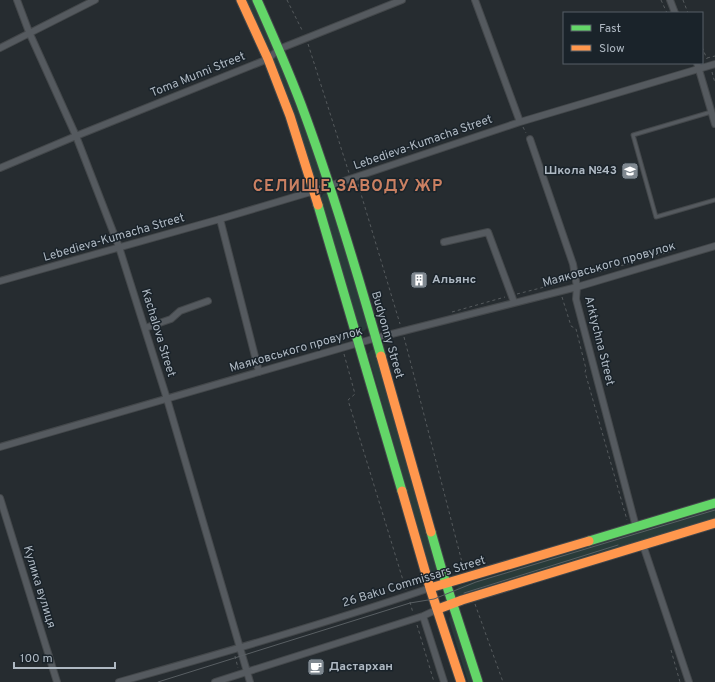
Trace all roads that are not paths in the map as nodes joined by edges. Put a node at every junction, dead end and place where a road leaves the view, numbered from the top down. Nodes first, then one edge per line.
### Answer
1 (16, 0) edge
2 (95, 0) edge
3 (241, 0) edge
4 (257, 0) edge
5 (402, 0) edge
6 (474, 0) edge
7 (670, 0) edge
8 (675, 12) edge
9 (29, 32) junction
10 (0, 48) edge
11 (279, 49) junction
12 (268, 59) junction
13 (696, 64) edge
14 (712, 65) edge
15 (699, 70) junction
16 (712, 112) junction
17 (520, 122) junction
18 (715, 124) edge
19 (76, 136) junction
20 (530, 138) road end
21 (0, 168) edge
22 (330, 186) junction
23 (314, 191) junction
24 (715, 200) edge
25 (220, 219) junction
26 (444, 242) dead end
27 (715, 246) edge
28 (119, 247) junction
29 (0, 282) edge
30 (577, 287) junction
31 (208, 301) dead end
32 (514, 302) junction
33 (144, 328) junction
34 (376, 338) junction
35 (360, 343) junction
36 (259, 372) junction
37 (167, 399) junction
38 (0, 448) edge
39 (0, 498) edge
40 (715, 503) edge
41 (715, 523) edge
42 (631, 528) junction
43 (643, 545) junction
44 (446, 583) junction
45 (430, 588) junction
46 (453, 604) junction
47 (438, 609) junction
48 (423, 616) junction
49 (236, 649) junction
50 (247, 672) junction
51 (57, 682) edge
52 (119, 682) edge
53 (215, 682) edge
54 (250, 682) edge
55 (444, 682) edge
56 (461, 682) edge
57 (478, 682) edge
58 (689, 682) edge

1 - 9 street, Kachalova Street
2 - 9 street
3 - 12 main road
4 - 11 main road, Budyonny Street
5 - 11 street, Toma Munni Street
6 - 17 street
7 - 8 street
9 - 10 street
9 - 19 street, Kachalova Street
11 - 12 street, Toma Munni Street
11 - 22 main road, Budyonny Street
12 - 19 street, Toma Munni Street
12 - 23 main road
13 - 15 street
14 - 15 street, Lebedieva-Kumacha Street
15 - 16 street
15 - 17 street, Lebedieva-Kumacha Street
16 - 18 street
16 - 24 lane
17 - 22 street, Lebedieva-Kumacha Street
19 - 21 street, Toma Munni Street
19 - 28 street, Kachalova Street
20 - 30 street, Arktychna Street
22 - 23 street, Lebedieva-Kumacha Street
22 - 34 main road, Budyonny Street
23 - 25 street, Lebedieva-Kumacha Street
23 - 35 main road
25 - 28 street, Lebedieva-Kumacha Street
25 - 36 street
26 - 32 street
27 - 30 street, Маяковського провулок
28 - 29 street, Lebedieva-Kumacha Street
28 - 33 street, Kachalova Street
30 - 32 street, Маяковського провулок
30 - 42 street, Arktychna Street
31 - 33 street
32 - 34 street, Маяковського провулок
33 - 37 street, Kachalova Street
34 - 35 street, Маяковського провулок
34 - 44 main road, Budyonny Street
35 - 36 street, Маяковського провулок
35 - 45 main road
36 - 37 street, Маяковського провулок
37 - 38 street, Маяковського провулок
37 - 49 street, Kachalova Street
39 - 51 street, Кулика вулиця
40 - 42 main road, 26 Baku Commissars Street
41 - 43 main road
42 - 44 main road, 26 Baku Commissars Street
43 - 46 main road
43 - 58 street
44 - 45 main road, 26 Baku Commissars Street
44 - 46 main road, Budyonny Street
45 - 47 main road
45 - 49 street, 26 Baku Commissars Street
46 - 47 main road
46 - 57 main road, Budyonny Street
47 - 48 street
47 - 56 main road
48 - 50 street
48 - 55 street
49 - 50 street, Kachalova Street
49 - 52 street, 26 Baku Commissars Street
50 - 53 street
50 - 54 street, Kachalova Street

